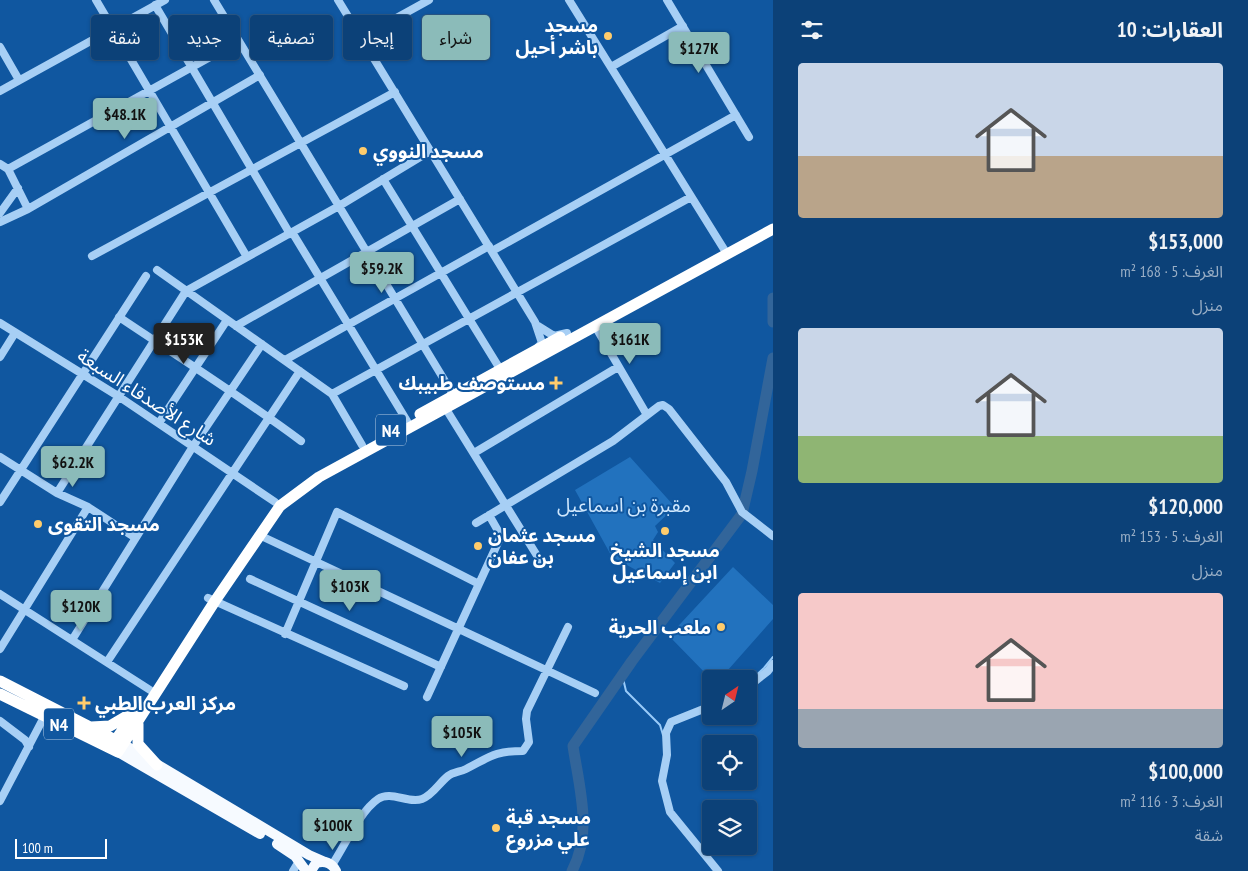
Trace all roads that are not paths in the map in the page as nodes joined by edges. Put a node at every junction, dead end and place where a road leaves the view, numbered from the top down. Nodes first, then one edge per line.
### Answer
1 (96, 0) edge
2 (165, 0) edge
3 (214, 0) edge
4 (338, 0) edge
5 (428, 0) edge
6 (569, 0) edge
7 (667, 0) edge
8 (155, 5) junction
9 (105, 15) edge
10 (138, 15) edge
11 (223, 15) edge
12 (348, 15) edge
13 (401, 15) edge
14 (683, 26) junction
15 (91, 41) edge
16 (240, 43) edge
17 (0, 47) edge
18 (132, 60) edge
19 (205, 60) edge
20 (376, 60) edge
21 (192, 67) junction
22 (611, 68) junction
23 (260, 75) junction
24 (20, 80) junction
25 (0, 91) edge
26 (150, 91) junction
27 (395, 92) junction
28 (212, 102) junction
29 (736, 115) junction
30 (170, 127) junction
31 (749, 136) dead end
32 (301, 144) junction
33 (430, 150) junction
34 (664, 155) junction
35 (0, 164) edge
36 (8, 169) junction
37 (252, 170) junction
38 (383, 179) junction
39 (18, 188) junction
40 (209, 193) junction
41 (691, 197) junction
42 (460, 199) junction
43 (339, 206) junction
44 (28, 209) junction
45 (0, 213) edge
46 (0, 222) edge
47 (773, 224) edge
48 (412, 226) junction
49 (773, 230) edge
50 (291, 233) junction
51 (490, 249) junction
52 (367, 252) junction
53 (726, 252) junction
54 (92, 256) dead end
55 (247, 257) junction
56 (157, 270) dead end
57 (440, 274) junction
58 (146, 276) dead end
59 (320, 279) junction
60 (186, 291) junction
61 (517, 293) junction
62 (396, 299) junction
63 (119, 317) junction
64 (468, 319) junction
65 (227, 320) junction
66 (535, 322) junction
67 (0, 323) edge
68 (349, 325) junction
69 (236, 326) junction
70 (595, 326) junction
71 (16, 332) junction
72 (567, 333) junction
73 (154, 341) junction
74 (262, 344) junction
75 (423, 344) junction
76 (537, 350) junction
77 (0, 357) edge
78 (285, 360) junction
79 (618, 367) junction
80 (195, 369) junction
81 (500, 369) junction
82 (376, 370) junction
83 (300, 371) junction
84 (82, 372) junction
85 (231, 390) junction
86 (332, 394) junction
87 (118, 396) junction
88 (454, 396) junction
89 (446, 409) junction
90 (647, 415) junction
91 (269, 417) junction
92 (159, 423) junction
93 (410, 424) junction
94 (301, 441) dead end
95 (362, 445) junction
96 (192, 448) junction
97 (474, 453) junction
98 (0, 457) edge
99 (20, 470) junction
100 (231, 472) junction
101 (56, 493) junction
102 (0, 502) edge
103 (275, 502) junction
104 (506, 506) junction
105 (88, 507) junction
106 (489, 515) junction
107 (476, 523) dead end
108 (259, 535) junction
109 (773, 536) edge
110 (134, 537) junction
111 (541, 562) dead end
112 (316, 564) junction
113 (250, 579) dead end
114 (479, 584) junction
115 (0, 594) edge
116 (212, 600) junction
117 (299, 602) junction
118 (24, 610) junction
119 (568, 627) dead end
120 (458, 630) junction
121 (285, 634) junction
122 (72, 640) junction
123 (0, 649) edge
124 (107, 662) junction
125 (773, 664) edge
126 (441, 666) junction
127 (547, 671) junction
128 (758, 679) edge
129 (0, 681) edge
130 (404, 686) dead end
131 (150, 690) junction
132 (595, 693) dead end
133 (0, 694) edge
134 (427, 697) dead end
135 (702, 710) edge
136 (138, 714) junction
137 (44, 717) junction
138 (0, 721) edge
139 (88, 727) junction
140 (117, 746) junction
141 (29, 747) junction
142 (157, 765) junction
143 (0, 801) edge
144 (299, 861) junction
145 (331, 866) edge
146 (293, 871) edge
147 (306, 871) edge
148 (311, 871) edge
149 (718, 871) edge

1 - 9 street
2 - 8 street
3 - 11 street
4 - 12 street
5 - 13 street
6 - 22 street
7 - 14 street
8 - 10 street
8 - 21 street
14 - 22 street
14 - 29 street
15 - 24 street
16 - 23 street
17 - 24 street
18 - 26 street
19 - 21 street
20 - 27 street
21 - 26 street
21 - 28 street
22 - 34 street
23 - 28 street
23 - 32 street
24 - 25 street
26 - 30 street
26 - 36 street
27 - 32 street
27 - 33 street
28 - 30 street
28 - 37 street
29 - 31 street
29 - 34 street
30 - 40 street
30 - 44 street
32 - 37 street
32 - 43 street
33 - 38 street
33 - 42 street
34 - 41 street
34 - 51 street
35 - 36 street
36 - 39 street
37 - 40 street
37 - 50 street
38 - 43 street
38 - 48 street
39 - 44 street
39 - 45 street
40 - 54 street
40 - 55 street
41 - 53 street
41 - 61 street
42 - 48 street
42 - 51 street
43 - 50 street
43 - 52 street
44 - 46 street
47 - 53 highway, N4
48 - 52 street
48 - 57 street
49 - 53 highway, N4
50 - 55 street
50 - 59 street
51 - 57 street
51 - 61 street
52 - 59 street
52 - 62 street
53 - 70 highway, N4
53 - 72 highway, N4
55 - 60 street
56 - 60 street
57 - 62 street
57 - 64 street
58 - 63 street
59 - 68 street
59 - 69 street
60 - 65 street
60 - 73 street
61 - 64 street
61 - 66 street
62 - 68 street
62 - 75 street
63 - 73 street
63 - 84 street
64 - 75 street
64 - 81 street
65 - 69 street
65 - 80 street
66 - 72 street
66 - 76 street
67 - 71 street, شارع الأصدقاء السبعة
68 - 78 street
68 - 82 street
69 - 74 street
70 - 79 street
70 - 89 highway, N4
71 - 77 street
71 - 84 street, شارع الأصدقاء السبعة
72 - 76 highway, N4
73 - 80 street
73 - 87 street
74 - 78 street
74 - 85 street
75 - 82 street
75 - 88 street
76 - 81 highway, N4
78 - 83 street
79 - 90 street
79 - 97 street
80 - 85 street
80 - 92 street
81 - 88 highway, N4
82 - 86 street
82 - 93 street
83 - 86 street
83 - 91 street
84 - 87 street, شارع الأصدقاء السبعة
84 - 99 street
85 - 91 street
85 - 96 street
86 - 95 street
87 - 92 street, شارع الأصدقاء السبعة
87 - 101 street
88 - 93 highway, N4
89 - 93 highway, N4
89 - 97 street
90 - 104 street
90 - 109 street
91 - 94 street
91 - 100 street
92 - 96 street, شارع الأصدقاء السبعة
93 - 95 highway, N4
93 - 108 highway, N4
95 - 103 highway, N4
96 - 100 street, شارع الأصدقاء السبعة
96 - 110 street
97 - 104 street
98 - 99 street
99 - 101 street
99 - 102 street
100 - 103 street, شارع الأصدقاء السبعة
100 - 124 street
101 - 105 street
103 - 116 highway, N4
104 - 106 street
104 - 111 street
105 - 110 street
105 - 118 street
106 - 107 street
106 - 114 street
108 - 112 street
108 - 116 highway, N4
110 - 122 street
112 - 114 street
112 - 117 street
112 - 120 street
113 - 117 street
114 - 120 street
115 - 118 street
116 - 121 street
116 - 131 highway, N4
116 - 136 highway, N4
117 - 121 street
117 - 126 street
118 - 122 street
118 - 123 street
119 - 127 street
120 - 126 street
120 - 127 street
121 - 130 street
122 - 124 street
124 - 131 street
125 - 128 street
126 - 134 street
127 - 132 street
127 - 145 street
129 - 139 highway, N4
131 - 136 highway, N4
133 - 137 highway, N4
135 - 149 street
136 - 139 highway
136 - 140 highway, N4
136 - 142 highway
137 - 140 highway, N4
137 - 141 street
138 - 141 street
139 - 140 highway, N4
140 - 142 main road
140 - 144 main road
141 - 143 street
142 - 145 main road
144 - 146 street
144 - 147 main road
145 - 148 main road

